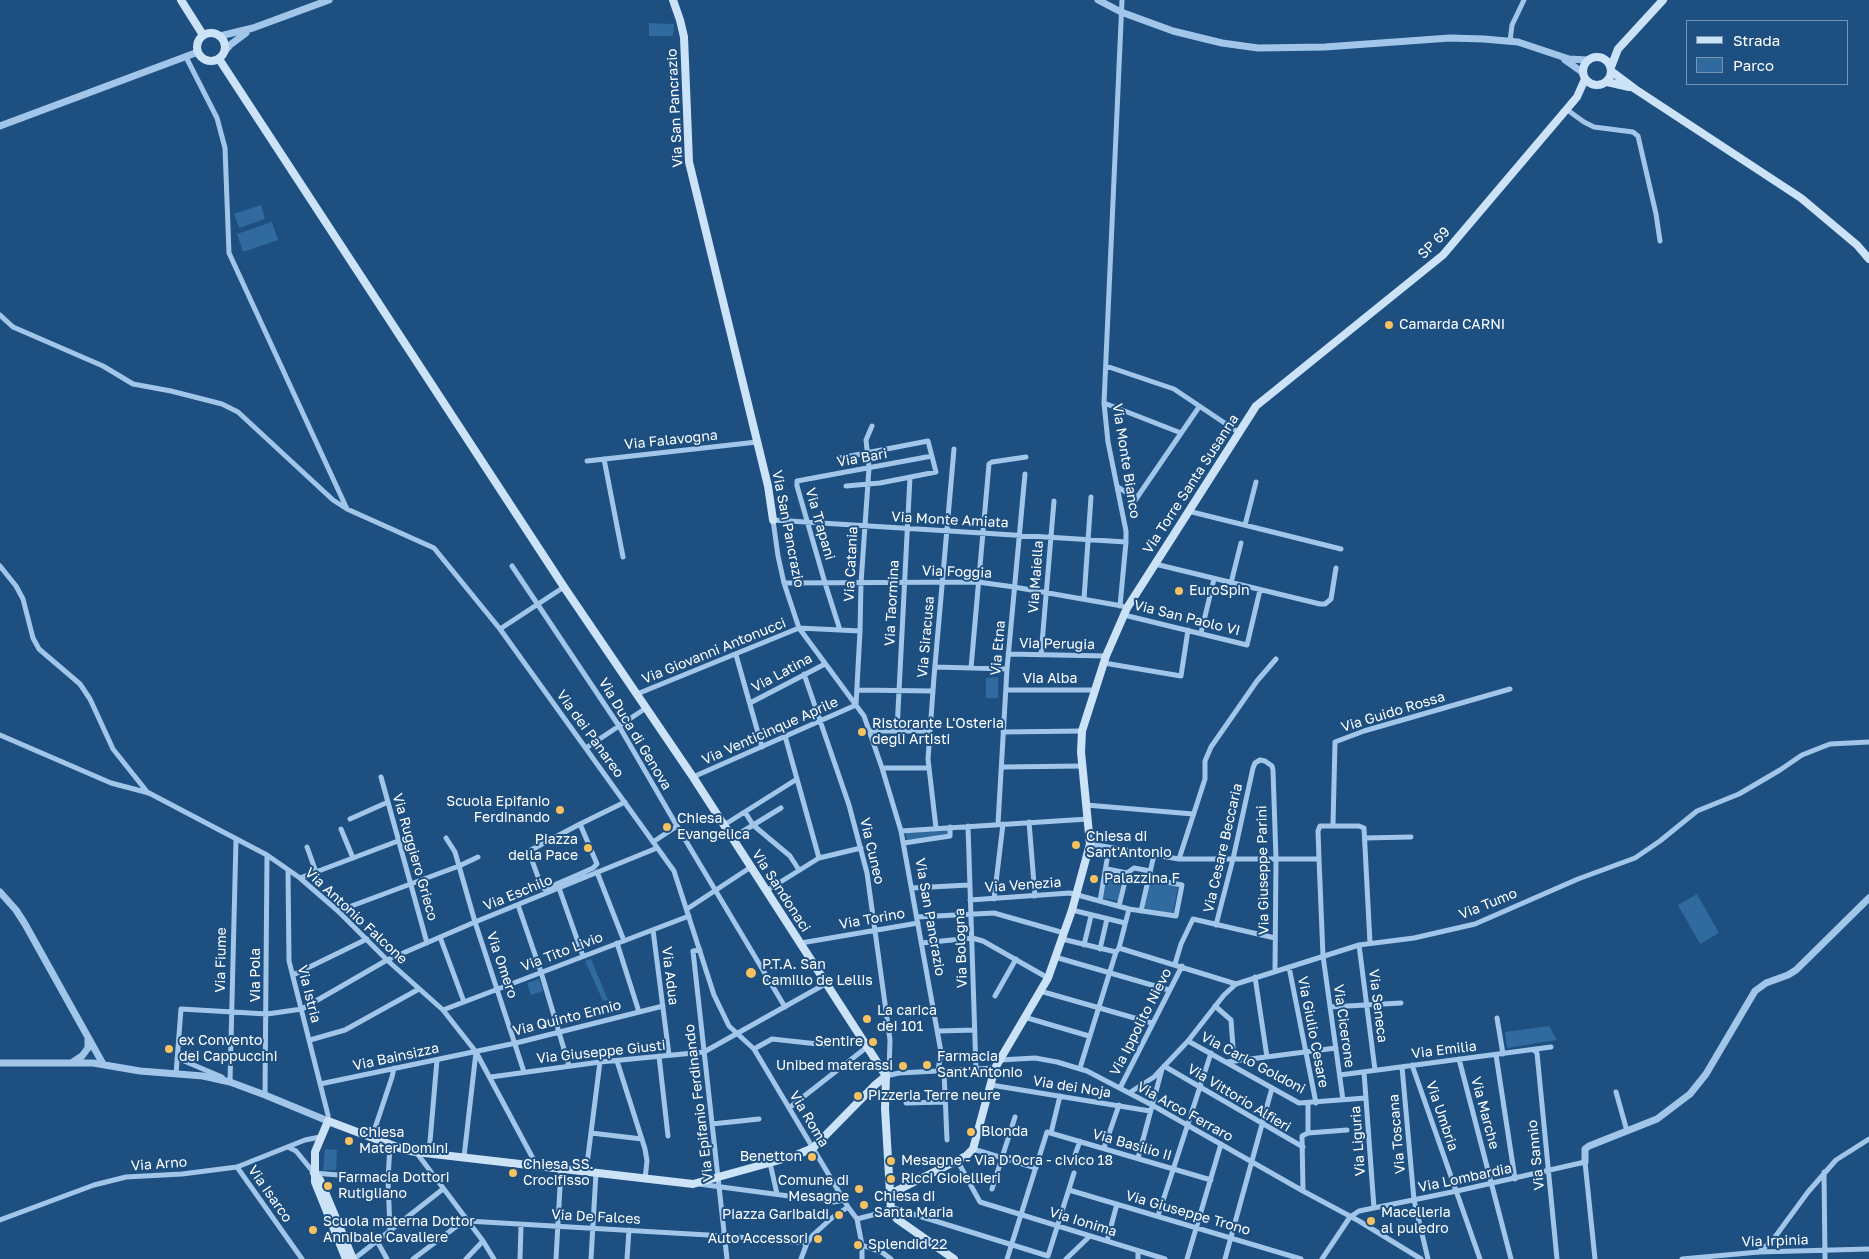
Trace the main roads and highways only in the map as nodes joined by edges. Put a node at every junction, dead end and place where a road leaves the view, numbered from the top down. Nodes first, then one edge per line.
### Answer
1 (180, 0) edge
2 (673, 0) edge
3 (1662, 0) edge
4 (203, 35) junction
5 (1618, 49) junction
6 (1601, 57) junction
7 (219, 59) junction
8 (1611, 69) junction
9 (1584, 76) junction
10 (1607, 82) junction
11 (1598, 86) junction
12 (1635, 89) junction
13 (1577, 97) junction
14 (1869, 259) edge
15 (1285, 382) joint
16 (773, 520) road end
17 (886, 1076) junction
18 (314, 1173) junction
19 (890, 1194) junction
20 (943, 1256) edge
21 (346, 1259) edge
22 (353, 1259) edge
23 (954, 1259) edge

1 - 4 main road
2 - 16 main road, Via San Pancrazio
3 - 5 main road
4 - 7 main road
4 - 7 main road
5 - 6 main road
5 - 8 main road
6 - 8 main road
6 - 9 main road
7 - 17 main road, Via Sandonaci
8 - 10 main road
8 - 12 main road
9 - 11 main road
9 - 13 main road
10 - 11 main road
10 - 12 main road
11 - 13 main road
12 - 14 main road
13 - 15 main road, SP 69
15 - 19 main road, Via Torre Santa Susanna
17 - 18 main road
17 - 19 main road
18 - 21 main road
18 - 22 main road
19 - 20 main road
20 - 23 main road

